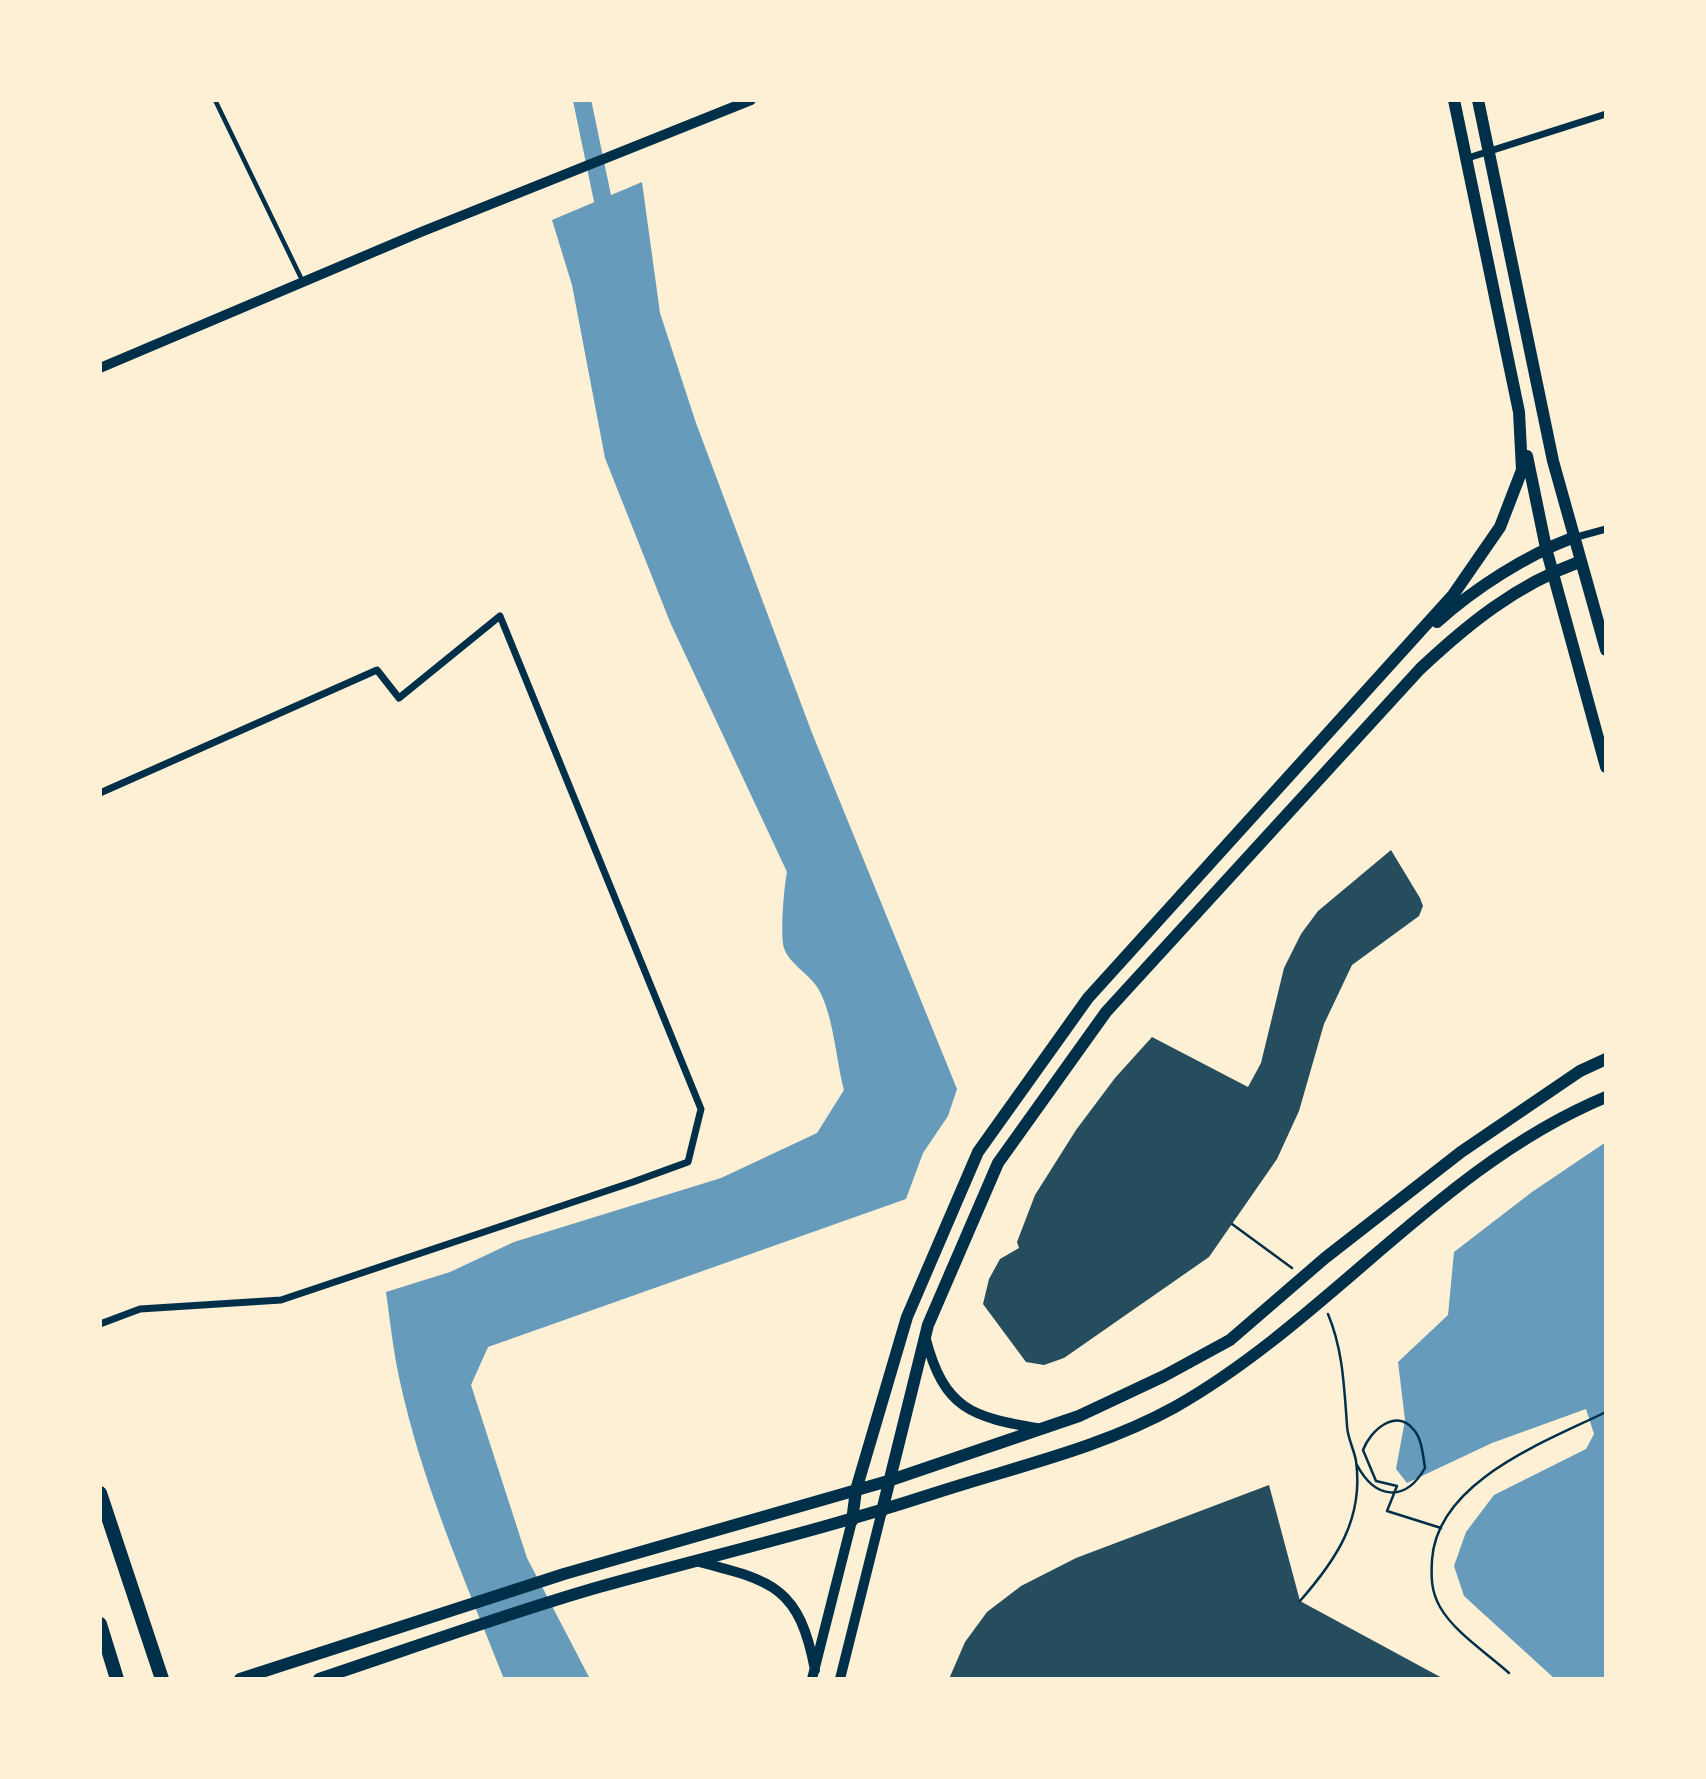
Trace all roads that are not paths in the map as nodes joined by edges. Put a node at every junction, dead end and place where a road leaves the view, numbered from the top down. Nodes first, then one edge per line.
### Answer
1 (215, 100) edge
2 (751, 100) edge
3 (1454, 100) edge
4 (1478, 100) edge
5 (1606, 114) edge
6 (1490, 151) junction
7 (1468, 158) junction
8 (303, 282) junction
9 (100, 368) edge
10 (1519, 412) junction
11 (1606, 528) edge
12 (1573, 538) junction
13 (1546, 548) junction
14 (1579, 562) junction
15 (1553, 572) junction
16 (1606, 650) edge
17 (1389, 666) junction
18 (1606, 767) edge
19 (100, 793) edge
20 (1606, 1059) edge
21 (1606, 1097) edge
22 (100, 1324) edge
23 (925, 1336) junction
24 (1042, 1429) junction
25 (888, 1480) junction
26 (856, 1490) junction
27 (100, 1493) edge
28 (882, 1511) junction
29 (852, 1521) junction
30 (696, 1562) junction
31 (100, 1624) edge
32 (814, 1675) edge
33 (117, 1679) edge
34 (163, 1679) edge
35 (240, 1679) edge
36 (319, 1679) edge
37 (840, 1679) edge

1 - 8 lane
2 - 8 street
3 - 7 main road
4 - 6 main road
5 - 6 street
6 - 7 street
6 - 12 main road
7 - 10 main road
8 - 9 street
10 - 13 main road
10 - 17 main road
11 - 12 street
12 - 13 main road
12 - 14 main road
13 - 15 main road
13 - 17 main road
14 - 15 main road
14 - 16 main road
15 - 18 main road
15 - 23 main road
17 - 26 main road
19 - 22 street
20 - 24 main road
21 - 28 main road
23 - 24 street
23 - 25 main road
24 - 25 main road
25 - 26 main road
25 - 28 main road
26 - 29 main road
26 - 35 main road
27 - 34 main road
28 - 29 main road
28 - 37 street
29 - 30 main road
29 - 32 street
30 - 32 street
30 - 36 main road
31 - 33 main road

